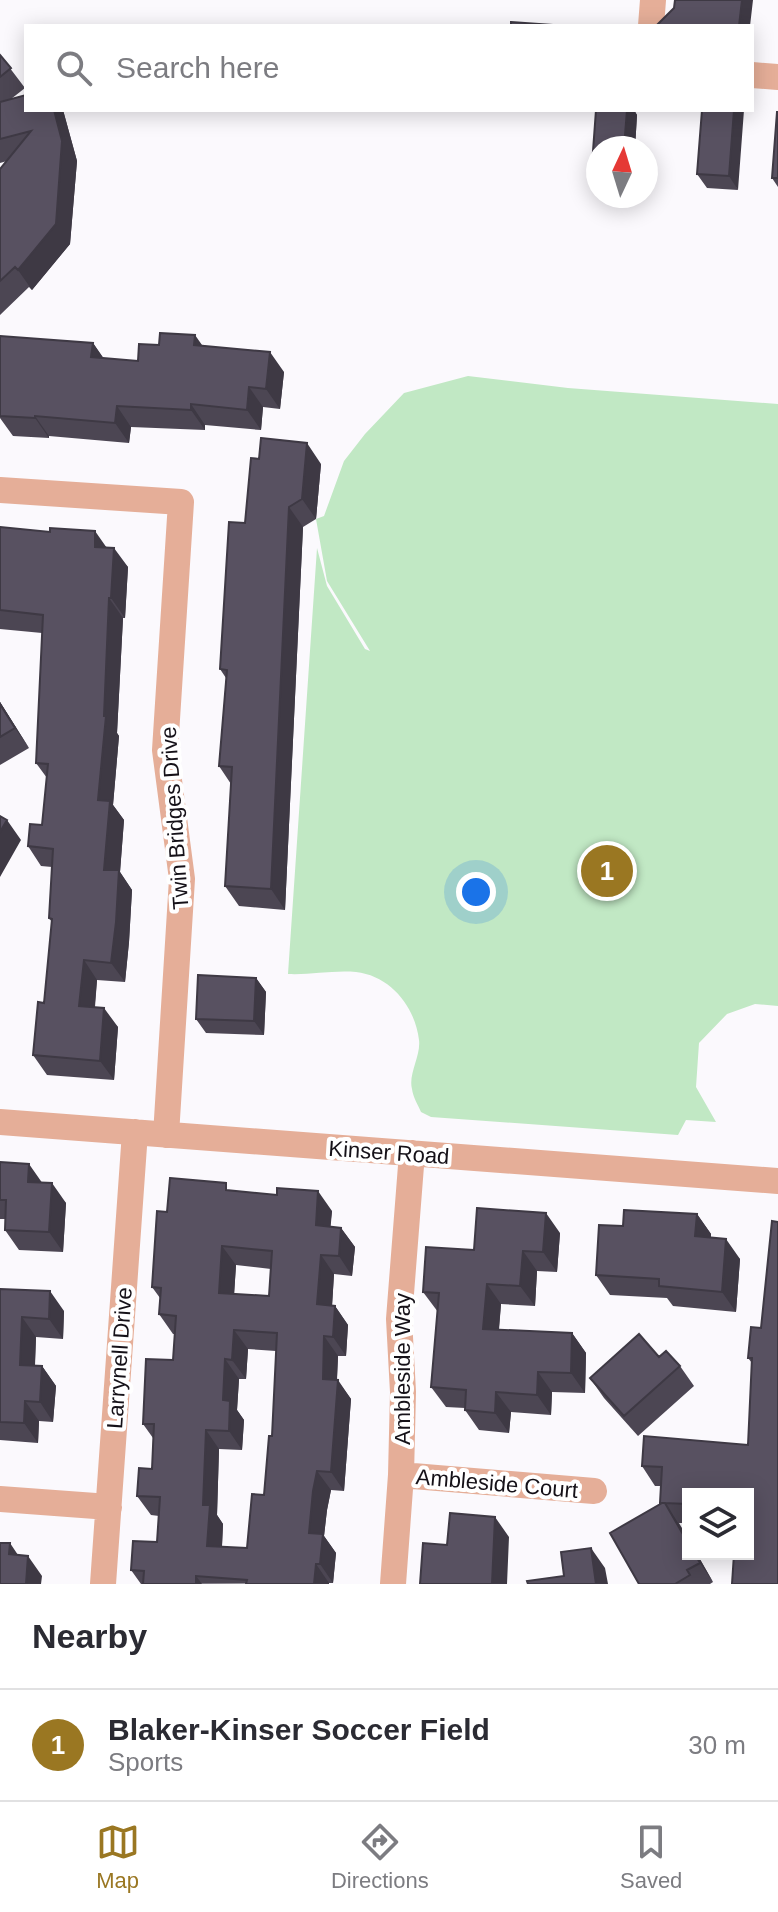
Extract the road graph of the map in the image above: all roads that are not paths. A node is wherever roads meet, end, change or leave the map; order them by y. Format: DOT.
graph roads {
  1 [pos="653,0"];
  2 [pos="651,24"];
  3 [pos="754,75"];
  4 [pos="778,77"];
  5 [pos="0,490"];
  6 [pos="0,1122"];
  7 [pos="135,1132"];
  8 [pos="166,1135"];
  9 [pos="412,1153"];
  10 [pos="778,1181"];
  11 [pos="401,1475"];
  12 [pos="594,1491"];
  13 [pos="0,1499"];
  14 [pos="109,1507"];
  15 [pos="103,1584"];
  16 [pos="393,1584"];
  1 -- 2 [label="street"];
  3 -- 4 [label="street"];
  5 -- 8 [label="street, Twin Bridges Drive"];
  6 -- 7 [label="street, Kinser Road"];
  7 -- 8 [label="street, Kinser Road"];
  7 -- 14 [label="street, Larrynell Drive"];
  8 -- 9 [label="street, Kinser Road"];
  9 -- 10 [label="street, Kinser Road"];
  9 -- 11 [label="street, Ambleside Way"];
  11 -- 12 [label="street, Ambleside Court"];
  11 -- 16 [label="street, Ambleside Way"];
  13 -- 14 [label="street"];
  14 -- 15 [label="street, Larrynell Drive"];
}
